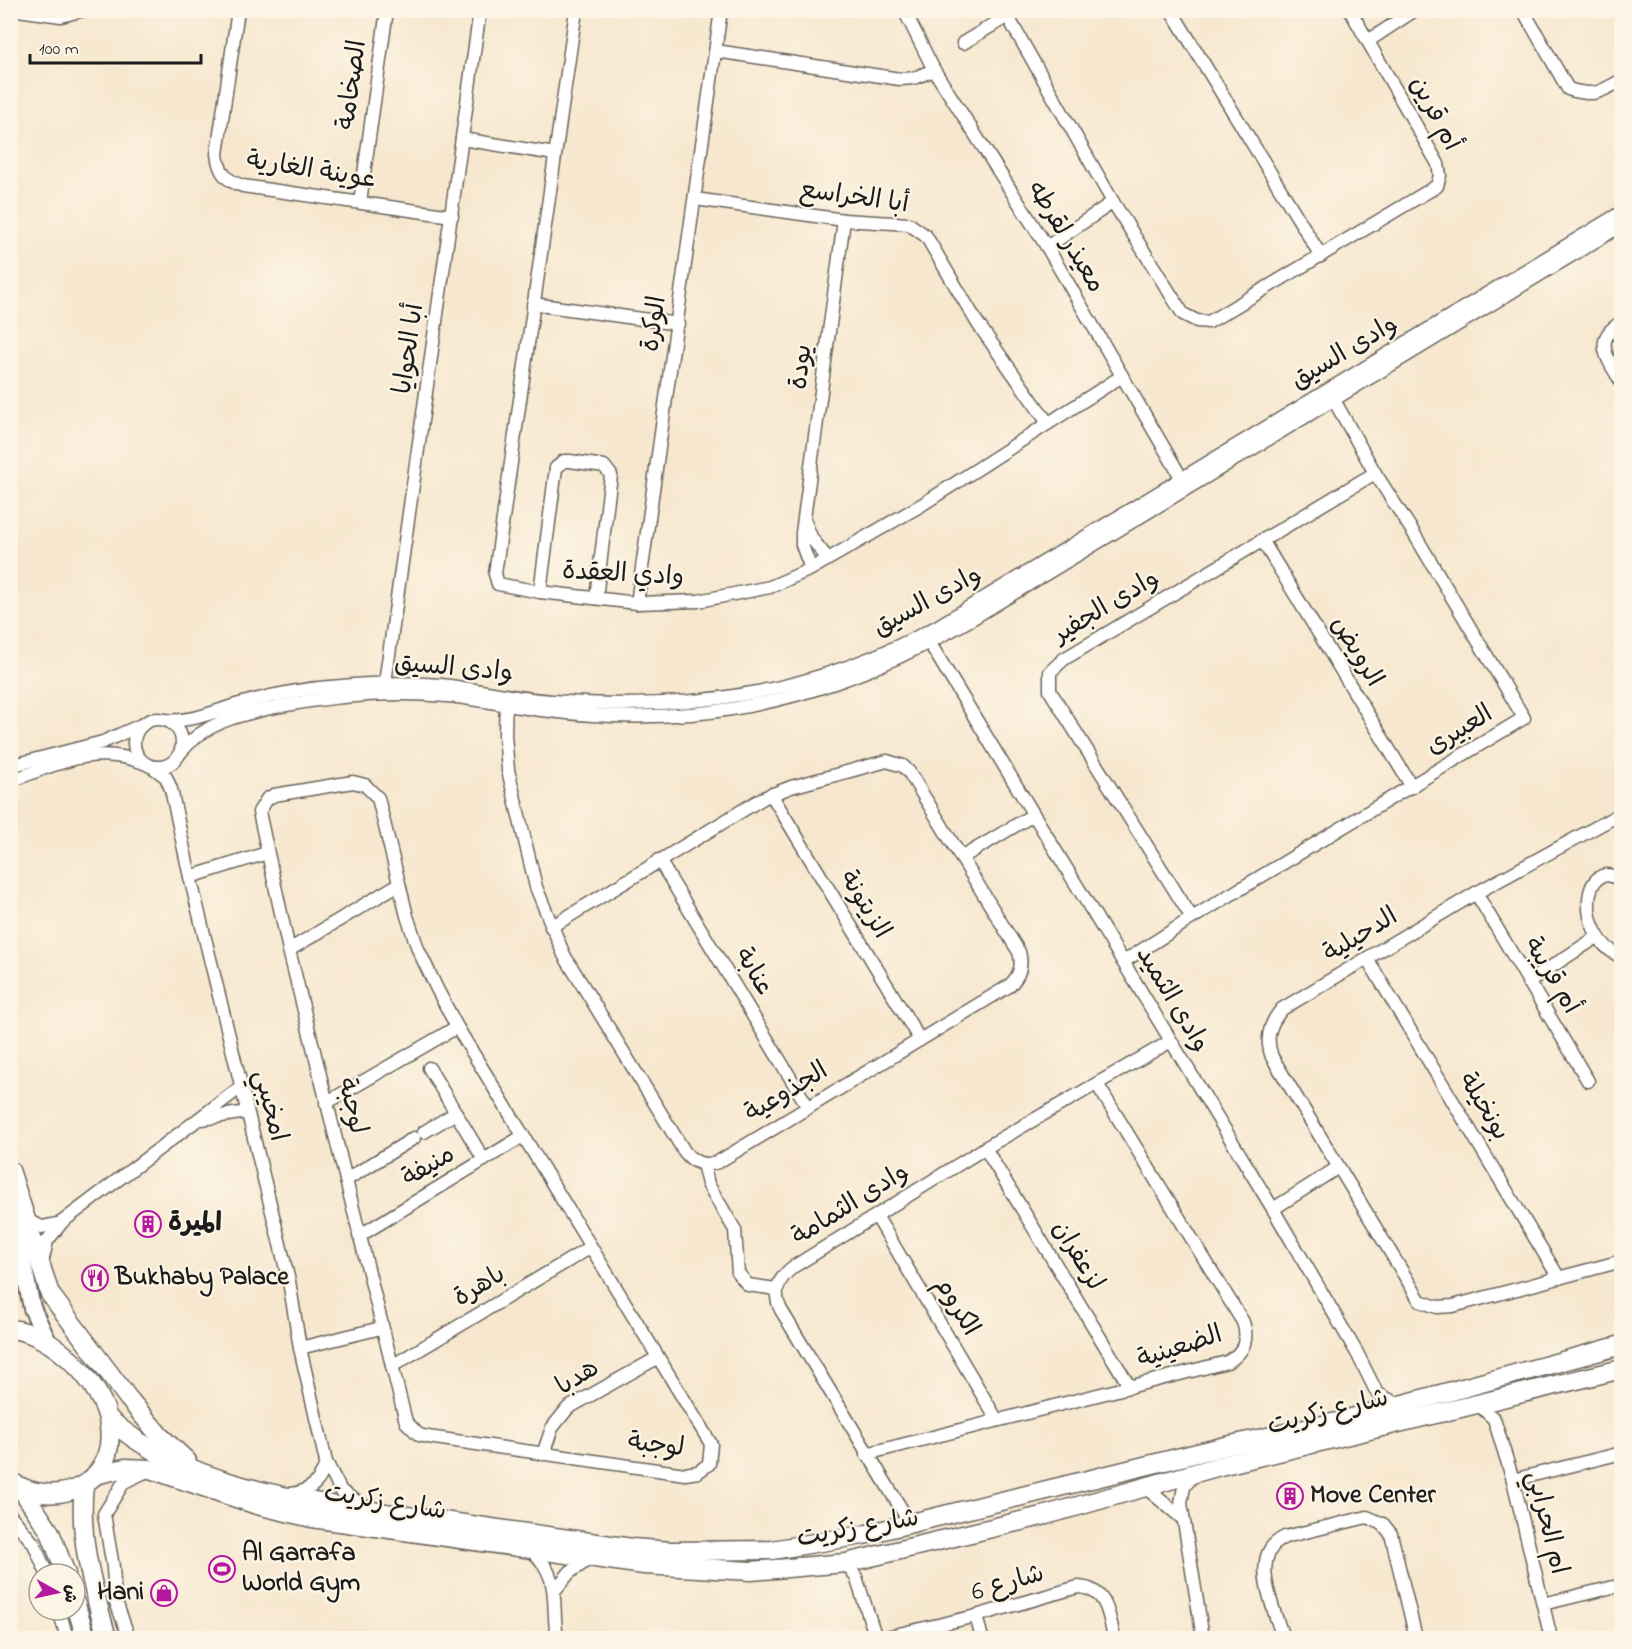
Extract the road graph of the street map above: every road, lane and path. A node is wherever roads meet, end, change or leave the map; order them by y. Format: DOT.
graph roads {
  1 [pos="18,10"];
  2 [pos="84,10"];
  3 [pos="238,10"];
  4 [pos="387,10"];
  5 [pos="480,10"];
  6 [pos="576,10"];
  7 [pos="721,10"];
  8 [pos="904,10"];
  9 [pos="1171,10"];
  10 [pos="1350,10"];
  11 [pos="1415,10"];
  12 [pos="1523,10"];
  13 [pos="1005,14"];
  14 [pos="1368,41"];
  15 [pos="963,43"];
  16 [pos="716,51"];
  17 [pos="934,70"];
  18 [pos="1622,80"];
  19 [pos="462,139"];
  20 [pos="555,153"];
  21 [pos="695,199"];
  22 [pos="360,202"];
  23 [pos="1113,202"];
  24 [pos="452,216"];
  25 [pos="844,220"];
  26 [pos="1620,220"];
  27 [pos="1047,248"];
  28 [pos="1321,256"];
  29 [pos="533,304"];
  30 [pos="1622,322"];
  31 [pos="678,324"];
  32 [pos="1122,376"];
  33 [pos="1622,383"];
  34 [pos="1331,394"];
  35 [pos="1048,423"];
  36 [pos="1374,474"];
  37 [pos="1185,483"];
  38 [pos="805,521"];
  39 [pos="1262,540"];
  40 [pos="828,559"];
  41 [pos="811,569"];
  42 [pos="540,592"];
  43 [pos="596,598"];
  44 [pos="637,603"];
  45 [pos="926,638"];
  46 [pos="384,689"];
  47 [pos="505,699"];
  48 [pos="164,720"];
  49 [pos="142,725"];
  50 [pos="178,756"];
  51 [pos="148,764"];
  52 [pos="10,766"];
  53 [pos="10,782"];
  54 [pos="1412,787"];
  55 [pos="171,789"];
  56 [pos="771,794"];
  57 [pos="1622,813"];
  58 [pos="1034,815"];
  59 [pos="267,853"];
  60 [pos="961,858"];
  61 [pos="659,860"];
  62 [pos="190,876"];
  63 [pos="1622,882"];
  64 [pos="399,884"];
  65 [pos="1476,893"];
  66 [pos="1192,918"];
  67 [pos="551,927"];
  68 [pos="1597,938"];
  69 [pos="289,950"];
  70 [pos="1622,957"];
  71 [pos="1368,960"];
  72 [pos="1123,962"];
  73 [pos="1528,982"];
  74 [pos="457,1027"];
  75 [pos="920,1040"];
  76 [pos="1171,1041"];
  77 [pos="429,1068"];
  78 [pos="1588,1081"];
  79 [pos="1097,1084"];
  80 [pos="241,1087"];
  81 [pos="326,1103"];
  82 [pos="808,1107"];
  83 [pos="247,1112"];
  84 [pos="456,1113"];
  85 [pos="202,1119"];
  86 [pos="522,1136"];
  87 [pos="985,1148"];
  88 [pos="484,1160"];
  89 [pos="703,1164"];
  90 [pos="1337,1168"];
  91 [pos="10,1170"];
  92 [pos="346,1180"];
  93 [pos="10,1202"];
  94 [pos="1273,1209"];
  95 [pos="877,1217"];
  96 [pos="26,1220"];
  97 [pos="62,1222"];
  98 [pos="359,1236"];
  99 [pos="591,1247"];
  100 [pos="1622,1261"];
  101 [pos="43,1278"];
  102 [pos="1559,1278"];
  103 [pos="776,1289"];
  104 [pos="381,1328"];
  105 [pos="10,1329"];
  106 [pos="47,1340"];
  107 [pos="1622,1345"];
  108 [pos="300,1348"];
  109 [pos="657,1358"];
  110 [pos="392,1366"];
  111 [pos="1622,1369"];
  112 [pos="1130,1387"];
  113 [pos="1377,1393"];
  114 [pos="1502,1397"];
  115 [pos="1477,1403"];
  116 [pos="1397,1404"];
  117 [pos="1373,1413"];
  118 [pos="108,1418"];
  119 [pos="1494,1419"];
  120 [pos="997,1420"];
  121 [pos="1622,1453"];
  122 [pos="543,1454"];
  123 [pos="866,1454"];
  124 [pos="326,1462"];
  125 [pos="150,1469"];
  126 [pos="196,1470"];
  127 [pos="1194,1474"];
  128 [pos="89,1480"];
  129 [pos="1513,1480"];
  130 [pos="15,1484"];
  131 [pos="1145,1487"];
  132 [pos="283,1495"];
  133 [pos="371,1510"];
  134 [pos="10,1515"];
  135 [pos="1183,1518"];
  136 [pos="902,1527"];
  137 [pos="532,1551"];
  138 [pos="591,1558"];
  139 [pos="42,1562"];
  140 [pos="61,1562"];
  141 [pos="854,1567"];
  142 [pos="1622,1585"];
  143 [pos="555,1590"];
  144 [pos="1543,1604"];
  145 [pos="976,1616"];
  146 [pos="62,1622"];
  147 [pos="81,1622"];
  148 [pos="67,1638"];
  149 [pos="86,1638"];
  150 [pos="107,1638"];
  151 [pos="129,1638"];
  152 [pos="557,1638"];
  153 [pos="876,1638"];
  154 [pos="882,1638"];
  155 [pos="982,1638"];
  156 [pos="1114,1638"];
  157 [pos="1203,1638"];
  158 [pos="1282,1638"];
  159 [pos="1416,1638"];
  160 [pos="1551,1638"];
  1 -- 2 [label="street"];
  3 -- 22 [label="street, عوينة الغارية"];
  4 -- 22 [label="street, الصخامة"];
  5 -- 19 [label="street, أبا الحوايا"];
  6 -- 20 [label="street, وادي العقدة"];
  7 -- 16 [label="street, الوكرة"];
  8 -- 17 [label="street, معيذر لقرطه"];
  9 -- 28 [label="street"];
  10 -- 14 [label="street, أم قرين"];
  11 -- 14 [label="street"];
  12 -- 18 [label="street"];
  13 -- 15 [label="street"];
  13 -- 23 [label="street, أم قرين"];
  14 -- 28 [label="street, أم قرين"];
  16 -- 17 [label="street"];
  16 -- 21 [label="street, الوكرة"];
  17 -- 27 [label="street, معيذر لقرطه"];
  19 -- 20 [label="street"];
  19 -- 24 [label="street, أبا الحوايا"];
  20 -- 29 [label="street, وادي العقدة"];
  21 -- 25 [label="street, أبا الخراسع"];
  21 -- 31 [label="street, الوكرة"];
  22 -- 24 [label="street, عوينة الغارية"];
  23 -- 27 [label="street"];
  23 -- 28 [label="street, أم قرين"];
  24 -- 46 [label="street, أبا الحوايا"];
  25 -- 35 [label="street, أبا الخراسع"];
  25 -- 38 [label="street, يودة"];
  26 -- 34 [label="street, وادى السيق"];
  27 -- 32 [label="street, معيذر لقرطه"];
  29 -- 31 [label="street"];
  29 -- 42 [label="street, وادي العقدة"];
  30 -- 33 [label="street"];
  31 -- 44 [label="street, الوكرة"];
  32 -- 35 [label="street, وادي العقدة"];
  32 -- 37 [label="street, معيذر لقرطه"];
  34 -- 36 [label="street, العبيرى"];
  34 -- 37 [label="street, وادى السيق"];
  35 -- 40 [label="street, وادي العقدة"];
  36 -- 39 [label="street, وادى الجفير"];
  36 -- 54 [label="street, العبيرى"];
  37 -- 45 [label="street, وادى السيق"];
  38 -- 40 [label="street"];
  38 -- 41 [label="street, يودة"];
  39 -- 54 [label="street, الرويض"];
  39 -- 66 [label="street, وادى الجفير"];
  40 -- 41 [label="street, وادي العقدة"];
  41 -- 44 [label="street, وادي العقدة"];
  42 -- 43 [label="street, وادي العقدة"];
  42 -- 43 [label="street"];
  43 -- 44 [label="street, وادي العقدة"];
  45 -- 47 [label="street, وادى السيق"];
  45 -- 58 [label="street, وادى الثميد"];
  46 -- 47 [label="street, وادى السيق"];
  46 -- 48 [label="street, وادى السيق"];
  46 -- 50 [label="street, وادى السيق"];
  47 -- 67 [label="street"];
  48 -- 49 [label="street"];
  48 -- 50 [label="street"];
  49 -- 51 [label="street"];
  49 -- 52 [label="street"];
  50 -- 51 [label="street"];
  50 -- 55 [label="street, امخيبي"];
  51 -- 53 [label="street"];
  51 -- 55 [label="street, امخيبي"];
  54 -- 66 [label="street, العبيرى"];
  55 -- 62 [label="street, امخيبي"];
  56 -- 60 [label="street, الجذوعية"];
  56 -- 61 [label="street, الجذوعية"];
  56 -- 75 [label="street, الزيتونة"];
  57 -- 65 [label="street, الدحيلية"];
  58 -- 60 [label="street"];
  58 -- 72 [label="street, وادى الثميد"];
  59 -- 62 [label="street"];
  59 -- 64 [label="street, لوجبة"];
  59 -- 69 [label="street, لوجبة"];
  60 -- 75 [label="street, الجذوعية"];
  61 -- 67 [label="street, الجذوعية"];
  61 -- 82 [label="street, عنابة"];
  62 -- 80 [label="street, امخيبي"];
  63 -- 68 [label="street"];
  64 -- 69 [label="street"];
  64 -- 74 [label="street, لوجبة"];
  65 -- 71 [label="street, الدحيلية"];
  65 -- 73 [label="street, أم قريبة"];
  66 -- 72 [label="street, العبيرى"];
  67 -- 89 [label="street"];
  68 -- 70 [label="street"];
  68 -- 73 [label="street"];
  69 -- 81 [label="street, لوجبة"];
  71 -- 90 [label="street, الدحيلية"];
  71 -- 102 [label="street, بونخيلة"];
  72 -- 76 [label="street, وادى الثميد"];
  73 -- 78 [label="street, أم قريبة"];
  74 -- 81 [label="street"];
  74 -- 86 [label="street, لوجبة"];
  75 -- 82 [label="street, الجذوعية"];
  76 -- 79 [label="street, وادى الثمامة"];
  76 -- 94 [label="street, وادى الثميد"];
  77 -- 84 [label="street"];
  79 -- 87 [label="street, وادى الثمامة"];
  79 -- 112 [label="street, الضعينية"];
  80 -- 83 [label="street, امخيبي"];
  80 -- 85 [label="street"];
  81 -- 92 [label="street, لوجبة"];
  82 -- 89 [label="street, الجذوعية"];
  83 -- 85 [label="street"];
  83 -- 108 [label="street, امخيبي"];
  84 -- 88 [label="street"];
  84 -- 92 [label="street"];
  85 -- 97 [label="street"];
  86 -- 88 [label="street, منيفة"];
  86 -- 99 [label="street, لوجبة"];
  87 -- 95 [label="street, وادى الثمامة"];
  87 -- 112 [label="street, لزعفران"];
  88 -- 98 [label="street, منيفة"];
  89 -- 103 [label="street"];
  90 -- 94 [label="street"];
  90 -- 102 [label="street, الدحيلية"];
  91 -- 96 [label="main road"];
  92 -- 98 [label="street, لوجبة"];
  93 -- 106 [label="street"];
  94 -- 113 [label="street, وادى الثميد"];
  95 -- 103 [label="street, وادى الثمامة"];
  95 -- 120 [label="street, الكروم"];
  96 -- 97 [label="street"];
  96 -- 101 [label="main road"];
  97 -- 101 [label="street"];
  98 -- 104 [label="street, لوجبة"];
  99 -- 109 [label="street, لوجبة"];
  99 -- 110 [label="street, باهرة"];
  100 -- 102 [label="street, الدحيلية"];
  101 -- 126 [label="main road"];
  103 -- 123 [label="street"];
  104 -- 108 [label="street"];
  104 -- 110 [label="street, لوجبة"];
  105 -- 106 [label="main road"];
  106 -- 118 [label="main road"];
  107 -- 116 [label="main road, شارع زكريت"];
  108 -- 124 [label="street, امخيبي"];
  109 -- 122 [label="street, هدبا"];
  109 -- 122 [label="street, لوجبة"];
  110 -- 122 [label="street, لوجبة"];
  111 -- 114 [label="main road, شارع زكريت"];
  112 -- 120 [label="street, الضعينية"];
  113 -- 116 [label="street"];
  113 -- 117 [label="street"];
  114 -- 115 [label="main road, شارع زكريت"];
  114 -- 119 [label="street"];
  115 -- 119 [label="street, ام الحرابي"];
  115 -- 127 [label="main road, شارع زكريت"];
  116 -- 117 [label="main road, شارع زكريت"];
  117 -- 136 [label="main road, شارع زكريت"];
  118 -- 126 [label="main road, شارع زكريت"];
  118 -- 128 [label="main road"];
  119 -- 129 [label="street, ام الحرابي"];
  120 -- 123 [label="street, الضعينية"];
  121 -- 129 [label="street"];
  123 -- 136 [label="street"];
  124 -- 132 [label="street"];
  124 -- 133 [label="street, امخيبي"];
  125 -- 128 [label="main road, شارع زكريت"];
  125 -- 137 [label="main road, شارع زكريت"];
  125 -- 151 [label="street"];
  126 -- 132 [label="main road, شارع زكريت"];
  127 -- 131 [label="main road, شارع زكريت"];
  127 -- 135 [label="street"];
  128 -- 130 [label="main road, شارع زكريت"];
  128 -- 150 [label="main road"];
  129 -- 144 [label="street, ام الحرابي"];
  130 -- 140 [label="main road"];
  131 -- 135 [label="street"];
  131 -- 141 [label="main road, شارع زكريت"];
  132 -- 133 [label="main road, شارع زكريت"];
  133 -- 136 [label="main road, شارع زكريت"];
  134 -- 139 [label="street"];
  135 -- 157 [label="street"];
  137 -- 138 [label="main road, شارع زكريت"];
  137 -- 143 [label="street"];
  138 -- 141 [label="main road, شارع زكريت"];
  138 -- 143 [label="street"];
  141 -- 153 [label="street"];
  142 -- 144 [label="street"];
  143 -- 152 [label="street"];
  144 -- 160 [label="street, ام الحرابي"];
  145 -- 154 [label="street, شارع 6"];
  145 -- 155 [label="street"];
  145 -- 156 [label="street, شارع 6"];
  146 -- 148 [label="street"];
  147 -- 149 [label="main road"];
  158 -- 159 [label="street"];
}
